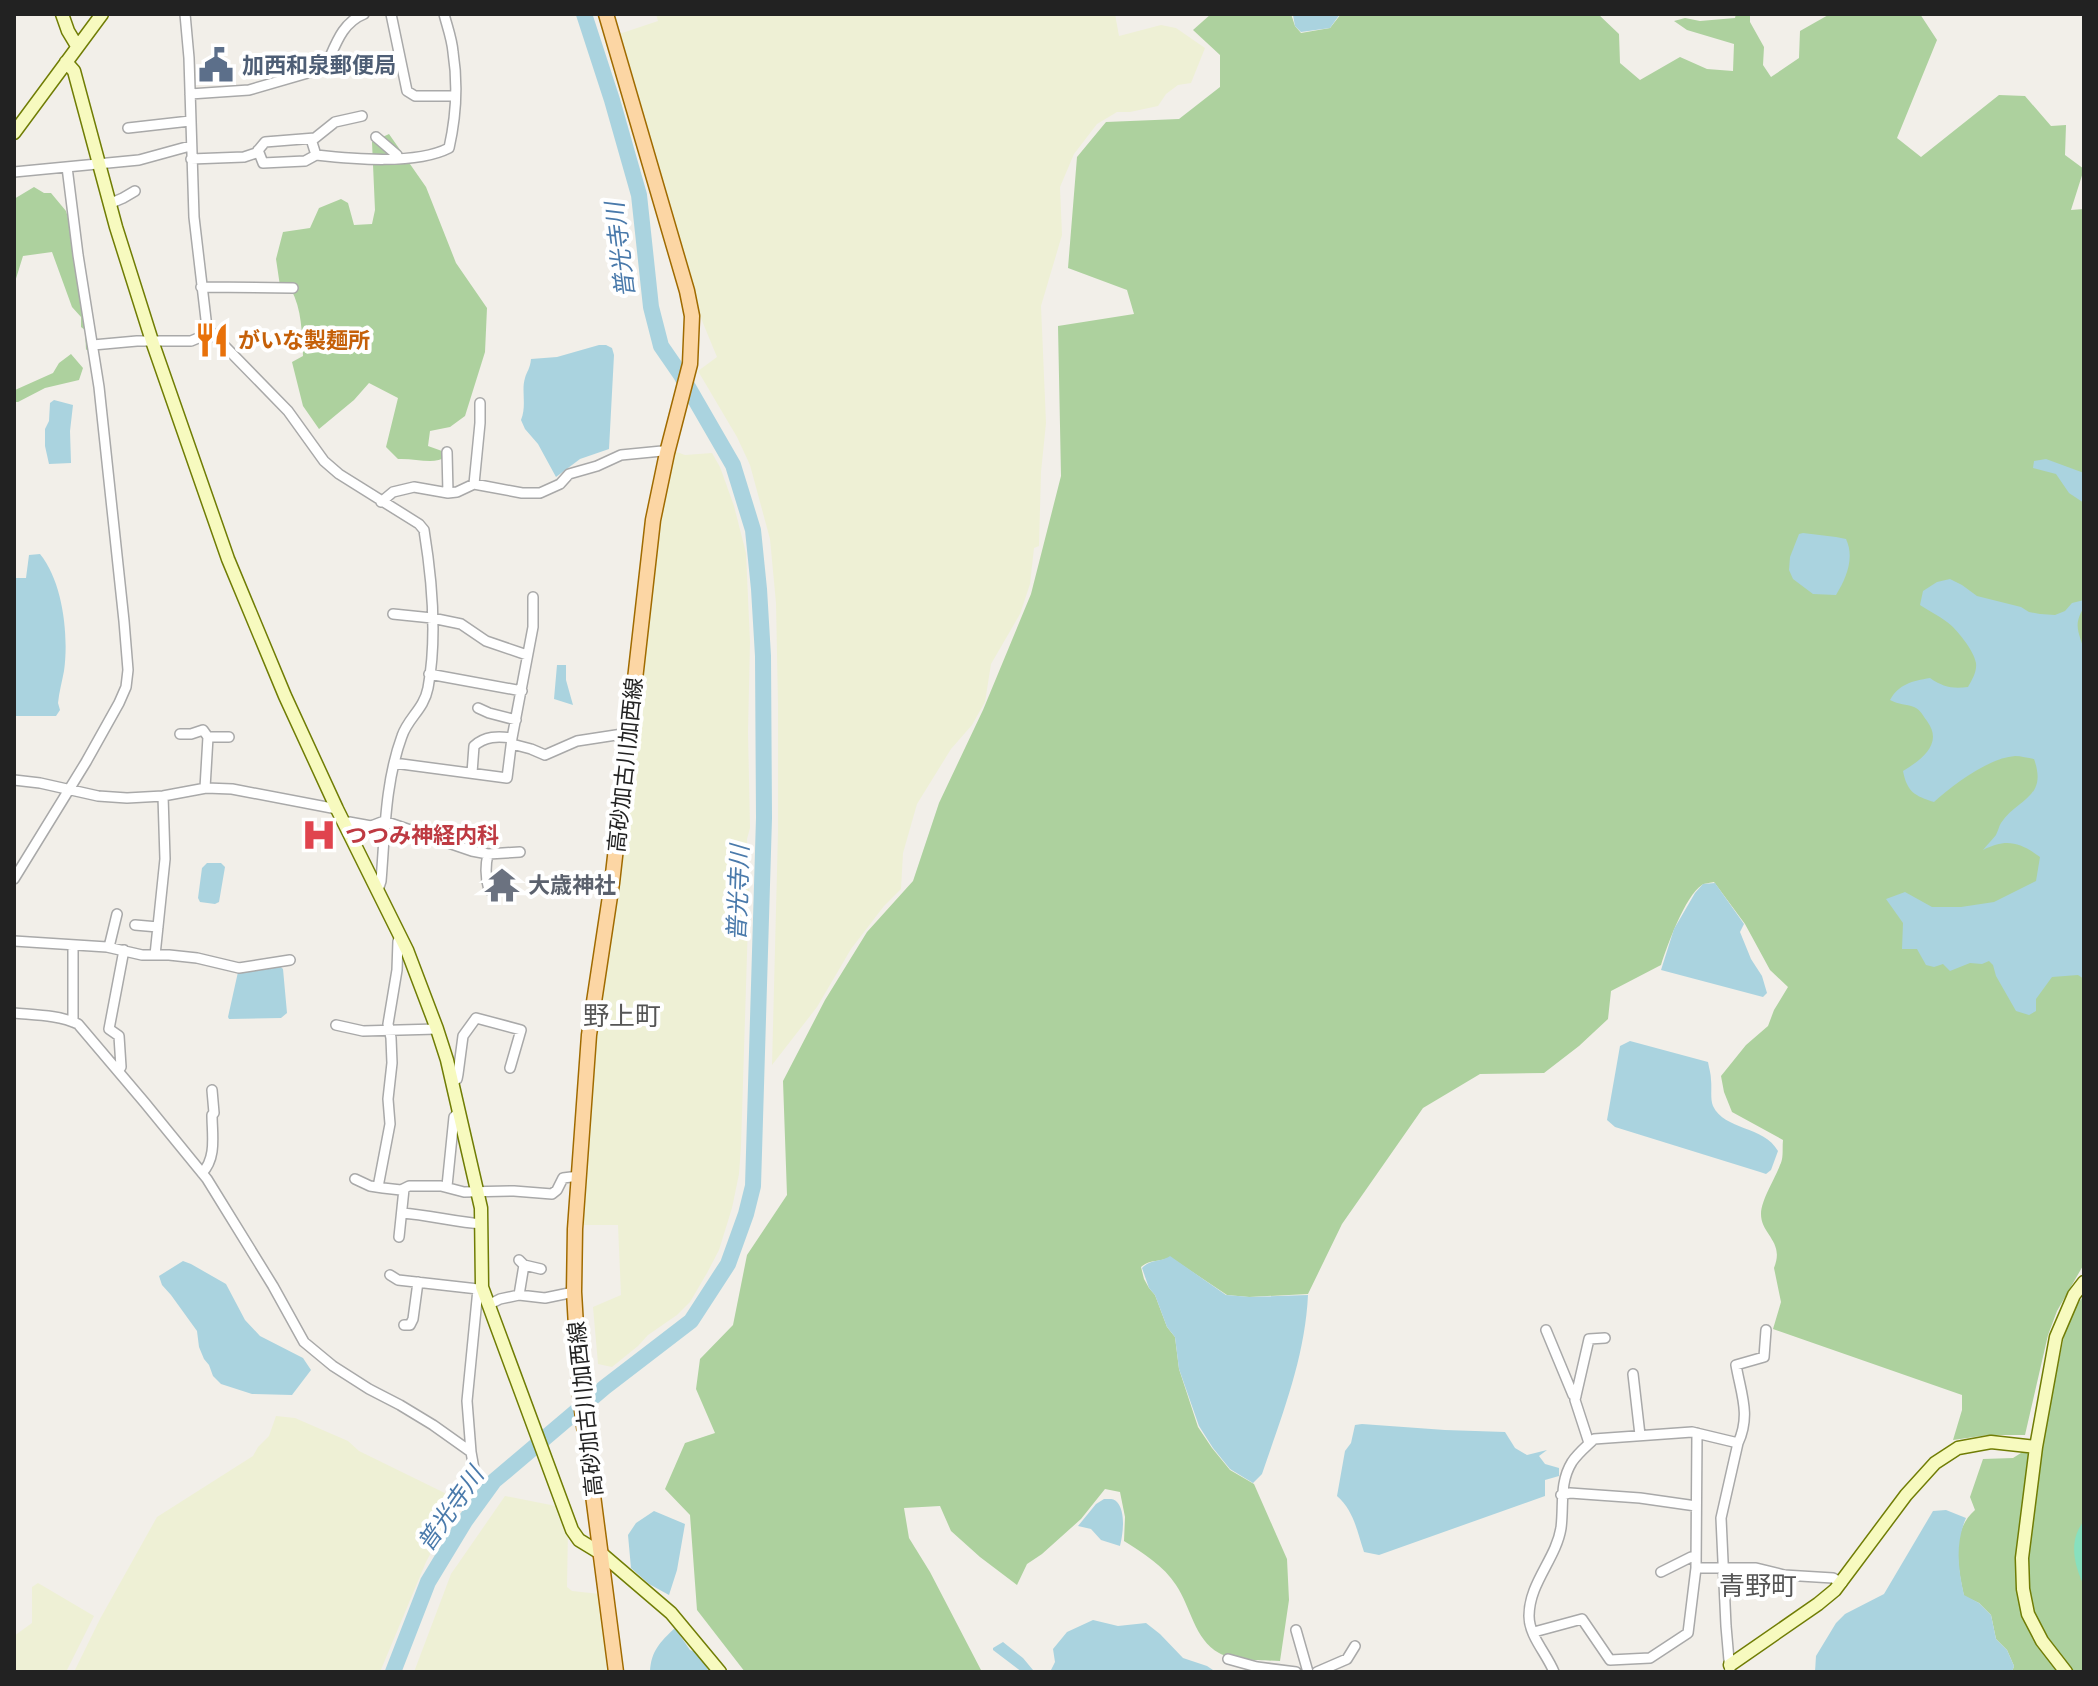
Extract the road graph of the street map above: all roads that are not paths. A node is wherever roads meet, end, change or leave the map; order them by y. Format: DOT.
graph roads {
  1 [pos="62,14"];
  2 [pos="102,14"];
  3 [pos="185,14"];
  4 [pos="364,14"];
  5 [pos="391,14"];
  6 [pos="444,14"];
  7 [pos="606,14"];
  8 [pos="77,46"];
  9 [pos="66,62"];
  10 [pos="190,94"];
  11 [pos="455,96"];
  12 [pos="362,116"];
  13 [pos="190,121"];
  14 [pos="128,128"];
  15 [pos="14,133"];
  16 [pos="376,137"];
  17 [pos="311,139"];
  18 [pos="190,146"];
  19 [pos="258,150"];
  20 [pos="316,155"];
  21 [pos="191,159"];
  22 [pos="398,159"];
  23 [pos="98,164"];
  24 [pos="67,167"];
  25 [pos="14,172"];
  26 [pos="135,191"];
  27 [pos="109,204"];
  28 [pos="201,287"];
  29 [pos="293,288"];
  30 [pos="207,328"];
  31 [pos="152,341"];
  32 [pos="93,345"];
  33 [pos="480,403"];
  34 [pos="447,452"];
  35 [pos="667,453"];
  36 [pos="474,484"];
  37 [pos="448,493"];
  38 [pos="381,502"];
  39 [pos="533,597"];
  40 [pos="393,614"];
  41 [pos="432,618"];
  42 [pos="527,655"];
  43 [pos="429,674"];
  44 [pos="522,691"];
  45 [pos="478,708"];
  46 [pos="516,720"];
  47 [pos="629,733"];
  48 [pos="180,734"];
  49 [pos="208,737"];
  50 [pos="229,737"];
  51 [pos="512,741"];
  52 [pos="394,763"];
  53 [pos="472,773"];
  54 [pos="14,780"];
  55 [pos="205,788"];
  56 [pos="69,789"];
  57 [pos="163,796"];
  58 [pos="337,809"];
  59 [pos="386,821"];
  60 [pos="345,824"];
  61 [pos="520,852"];
  62 [pos="488,854"];
  63 [pos="14,879"];
  64 [pos="378,890"];
  65 [pos="489,890"];
  66 [pos="117,914"];
  67 [pos="135,925"];
  68 [pos="158,927"];
  69 [pos="401,939"];
  70 [pos="14,941"];
  71 [pos="73,945"];
  72 [pos="109,947"];
  73 [pos="124,950"];
  74 [pos="155,955"];
  75 [pos="290,960"];
  76 [pos="14,1013"];
  77 [pos="73,1022"];
  78 [pos="336,1025"];
  79 [pos="437,1029"];
  80 [pos="390,1031"];
  81 [pos="510,1068"];
  82 [pos="118,1071"];
  83 [pos="452,1081"];
  84 [pos="212,1090"];
  85 [pos="459,1112"];
  86 [pos="202,1173"];
  87 [pos="579,1176"];
  88 [pos="355,1179"];
  89 [pos="447,1186"];
  90 [pos="378,1187"];
  91 [pos="404,1189"];
  92 [pos="477,1191"];
  93 [pos="402,1213"];
  94 [pos="482,1224"];
  95 [pos="399,1237"];
  96 [pos="541,1269"];
  97 [pos="390,1275"];
  98 [pos="418,1282"];
  99 [pos="2084,1282"];
  100 [pos="480,1288"];
  101 [pos="574,1292"];
  102 [pos="519,1295"];
  103 [pos="488,1305"];
  104 [pos="404,1325"];
  105 [pos="1546,1330"];
  106 [pos="1766,1330"];
  107 [pos="1605,1338"];
  108 [pos="1633,1374"];
  109 [pos="1576,1396"];
  110 [pos="1697,1433"];
  111 [pos="1640,1435"];
  112 [pos="1589,1443"];
  113 [pos="1738,1443"];
  114 [pos="2036,1447"];
  115 [pos="471,1452"];
  116 [pos="476,1480"];
  117 [pos="1561,1495"];
  118 [pos="1696,1506"];
  119 [pos="602,1554"];
  120 [pos="1696,1557"];
  121 [pos="1696,1568"];
  122 [pos="1723,1568"];
  123 [pos="1661,1572"];
  124 [pos="1842,1583"];
  125 [pos="1296,1630"];
  126 [pos="1534,1632"];
  127 [pos="1355,1646"];
  128 [pos="1228,1659"];
  129 [pos="1645,1659"];
  130 [pos="1730,1668"];
  131 [pos="616,1672"];
  132 [pos="720,1672"];
  133 [pos="1296,1672"];
  134 [pos="1308,1672"];
  135 [pos="1317,1672"];
  136 [pos="1554,1672"];
  137 [pos="1643,1672"];
  138 [pos="2066,1672"];
  1 -- 8 [label="street"];
  2 -- 8 [label="street"];
  3 -- 10 [label="street"];
  4 -- 10 [label="street"];
  5 -- 11 [label="street"];
  6 -- 11 [label="street"];
  7 -- 35 [label="main road, 高砂加古川加西線"];
  8 -- 9 [label="street"];
  9 -- 15 [label="street"];
  9 -- 23 [label="street"];
  10 -- 13 [label="street"];
  11 -- 22 [label="street"];
  12 -- 17 [label="street"];
  13 -- 14 [label="street"];
  13 -- 18 [label="street"];
  16 -- 22 [label="street"];
  17 -- 19 [label="street"];
  17 -- 20 [label="street"];
  18 -- 21 [label="street"];
  18 -- 23 [label="street"];
  19 -- 20 [label="street"];
  19 -- 21 [label="street"];
  20 -- 22 [label="street"];
  21 -- 28 [label="street"];
  23 -- 24 [label="street"];
  23 -- 27 [label="street"];
  24 -- 25 [label="street"];
  24 -- 32 [label="street"];
  26 -- 27 [label="street"];
  27 -- 31 [label="street"];
  28 -- 29 [label="street"];
  28 -- 30 [label="street"];
  30 -- 31 [label="street"];
  30 -- 38 [label="street"];
  31 -- 32 [label="street"];
  31 -- 58 [label="street"];
  32 -- 56 [label="street"];
  33 -- 36 [label="street"];
  34 -- 37 [label="street"];
  35 -- 36 [label="street"];
  35 -- 47 [label="main road, 高砂加古川加西線"];
  36 -- 37 [label="street"];
  37 -- 38 [label="street"];
  38 -- 41 [label="street"];
  39 -- 42 [label="street"];
  40 -- 41 [label="street"];
  41 -- 42 [label="street"];
  41 -- 43 [label="street"];
  42 -- 44 [label="street"];
  43 -- 44 [label="street"];
  43 -- 52 [label="street"];
  44 -- 46 [label="street"];
  45 -- 46 [label="street"];
  46 -- 51 [label="street"];
  47 -- 51 [label="street"];
  47 -- 87 [label="main road, 高砂加古川加西線"];
  48 -- 49 [label="street"];
  49 -- 50 [label="street"];
  49 -- 55 [label="street"];
  51 -- 53 [label="street"];
  51 -- 53 [label="street"];
  52 -- 53 [label="street"];
  52 -- 59 [label="street"];
  54 -- 56 [label="street"];
  55 -- 57 [label="street"];
  55 -- 58 [label="street"];
  56 -- 57 [label="street"];
  56 -- 63 [label="street"];
  57 -- 68 [label="street"];
  58 -- 60 [label="street"];
  59 -- 60 [label="street"];
  59 -- 62 [label="street"];
  59 -- 64 [label="street"];
  60 -- 64 [label="street"];
  61 -- 62 [label="street"];
  62 -- 65 [label="street"];
  64 -- 69 [label="street"];
  66 -- 72 [label="street"];
  67 -- 68 [label="street"];
  68 -- 74 [label="street"];
  69 -- 79 [label="street"];
  69 -- 80 [label="street"];
  70 -- 71 [label="street"];
  71 -- 72 [label="street"];
  71 -- 77 [label="street"];
  72 -- 73 [label="street"];
  73 -- 74 [label="street"];
  73 -- 82 [label="street"];
  74 -- 75 [label="street"];
  76 -- 77 [label="street"];
  77 -- 82 [label="street"];
  78 -- 80 [label="street"];
  79 -- 80 [label="street"];
  79 -- 83 [label="street"];
  80 -- 90 [label="street"];
  81 -- 83 [label="street"];
  82 -- 86 [label="street"];
  83 -- 85 [label="street"];
  84 -- 86 [label="street"];
  85 -- 89 [label="street"];
  85 -- 92 [label="street"];
  86 -- 115 [label="street"];
  87 -- 92 [label="street"];
  87 -- 101 [label="main road, 高砂加古川加西線"];
  88 -- 90 [label="street"];
  89 -- 91 [label="street"];
  89 -- 92 [label="street"];
  90 -- 91 [label="street"];
  91 -- 93 [label="street"];
  92 -- 94 [label="street"];
  93 -- 94 [label="street"];
  93 -- 95 [label="street"];
  94 -- 100 [label="street"];
  96 -- 102 [label="street"];
  97 -- 98 [label="street"];
  98 -- 100 [label="street"];
  98 -- 104 [label="street"];
  99 -- 114 [label="street"];
  100 -- 103 [label="street"];
  100 -- 115 [label="street"];
  101 -- 102 [label="street"];
  101 -- 119 [label="main road, 高砂加古川加西線"];
  102 -- 103 [label="street"];
  103 -- 119 [label="street"];
  105 -- 109 [label="street"];
  106 -- 113 [label="street"];
  107 -- 109 [label="street"];
  108 -- 111 [label="street"];
  109 -- 112 [label="street"];
  110 -- 111 [label="street"];
  110 -- 113 [label="street"];
  110 -- 118 [label="street"];
  111 -- 112 [label="street"];
  112 -- 117 [label="street"];
  113 -- 122 [label="street"];
  114 -- 124 [label="street"];
  114 -- 138 [label="street"];
  115 -- 116 [label="street"];
  117 -- 118 [label="street"];
  117 -- 126 [label="street"];
  118 -- 120 [label="street"];
  119 -- 131 [label="main road, 高砂加古川加西線"];
  119 -- 132 [label="street"];
  120 -- 121 [label="street"];
  120 -- 123 [label="street"];
  121 -- 122 [label="street"];
  121 -- 129 [label="street"];
  122 -- 124 [label="street"];
  122 -- 130 [label="street"];
  124 -- 130 [label="street"];
  125 -- 134 [label="street"];
  126 -- 129 [label="street"];
  126 -- 136 [label="street"];
  127 -- 135 [label="street"];
  128 -- 133 [label="street"];
  129 -- 137 [label="street"];
}
